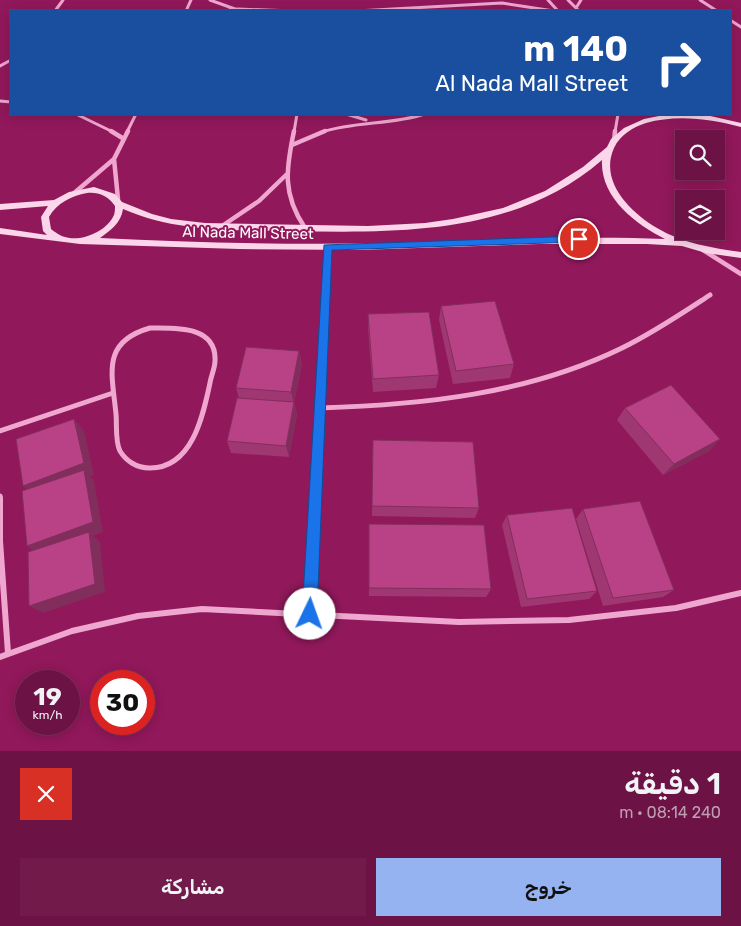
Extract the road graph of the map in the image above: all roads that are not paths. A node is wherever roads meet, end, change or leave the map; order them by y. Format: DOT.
graph roads {
  1 [pos="56,0"];
  2 [pos="63,0"];
  3 [pos="210,0"];
  4 [pos="501,0"];
  5 [pos="568,0"];
  6 [pos="581,0"];
  7 [pos="700,0"];
  8 [pos="60,4"];
  9 [pos="490,4"];
  10 [pos="456,6"];
  11 [pos="576,8"];
  12 [pos="238,9"];
  13 [pos="56,10"];
  14 [pos="231,10"];
  15 [pos="255,10"];
  16 [pos="404,10"];
  17 [pos="453,10"];
  18 [pos="551,10"];
  19 [pos="715,10"];
  20 [pos="78,115"];
  21 [pos="136,115"];
  22 [pos="297,115"];
  23 [pos="349,115"];
  24 [pos="422,115"];
  25 [pos="618,115"];
  26 [pos="698,115"];
  27 [pos="705,118"];
  28 [pos="369,121"];
  29 [pos="739,124"];
  30 [pos="124,140"];
  31 [pos="292,144"];
  32 [pos="612,145"];
  33 [pos="114,159"];
  34 [pos="287,174"];
  35 [pos="73,194"];
  36 [pos="119,202"];
  37 [pos="55,203"];
  38 [pos="0,207"];
  39 [pos="222,226"];
  40 [pos="305,228"];
  41 [pos="0,230"];
  42 [pos="61,240"];
  43 [pos="82,240"];
  44 [pos="683,243"];
  45 [pos="327,247"];
  46 [pos="700,248"];
  47 [pos="741,255"];
  48 [pos="741,274"];
  49 [pos="710,295"];
  50 [pos="112,393"];
  51 [pos="319,408"];
  52 [pos="0,431"];
  53 [pos="0,496"];
  54 [pos="0,541"];
  55 [pos="741,593"];
  56 [pos="310,614"];
  57 [pos="8,653"];
  58 [pos="0,657"];
  1 -- 8 [label="street"];
  2 -- 8 [label="street"];
  3 -- 12 [label="street"];
  4 -- 9 [label="street"];
  5 -- 11 [label="street"];
  6 -- 11 [label="street"];
  7 -- 19 [label="street"];
  8 -- 13 [label="street"];
  9 -- 10 [label="street"];
  9 -- 18 [label="street"];
  10 -- 16 [label="street"];
  10 -- 17 [label="street"];
  12 -- 14 [label="street"];
  12 -- 15 [label="street"];
  20 -- 30 [label="street"];
  21 -- 30 [label="street"];
  22 -- 31 [label="street"];
  23 -- 28 [label="street"];
  24 -- 28 [label="street"];
  25 -- 32 [label="street"];
  26 -- 27 [label="street"];
  27 -- 29 [label="street, Al Nada Mall Street"];
  27 -- 32 [label="street, Al Nada Mall Street"];
  28 -- 31 [label="street"];
  30 -- 33 [label="street"];
  31 -- 34 [label="street"];
  32 -- 40 [label="street, Al Nada Mall Street"];
  32 -- 44 [label="street"];
  33 -- 35 [label="street"];
  33 -- 36 [label="street"];
  34 -- 39 [label="street"];
  34 -- 40 [label="street"];
  35 -- 36 [label="street"];
  35 -- 37 [label="street"];
  36 -- 39 [label="street, Al Nada Mall Street"];
  36 -- 43 [label="street"];
  37 -- 38 [label="street"];
  37 -- 42 [label="street"];
  39 -- 40 [label="street, Al Nada Mall Street"];
  41 -- 42 [label="street"];
  42 -- 43 [label="street"];
  43 -- 45 [label="street, Al Nada Mall Street"];
  44 -- 45 [label="street, Al Nada Mall Street"];
  44 -- 46 [label="street"];
  45 -- 51 [label="street"];
  46 -- 47 [label="street"];
  46 -- 48 [label="street"];
  49 -- 51 [label="street"];
  50 -- 50 [label="street"];
  50 -- 52 [label="street"];
  51 -- 56 [label="street"];
  53 -- 54 [label="street"];
  54 -- 57 [label="street"];
  55 -- 56 [label="street"];
  56 -- 57 [label="street"];
  57 -- 58 [label="street"];
}
